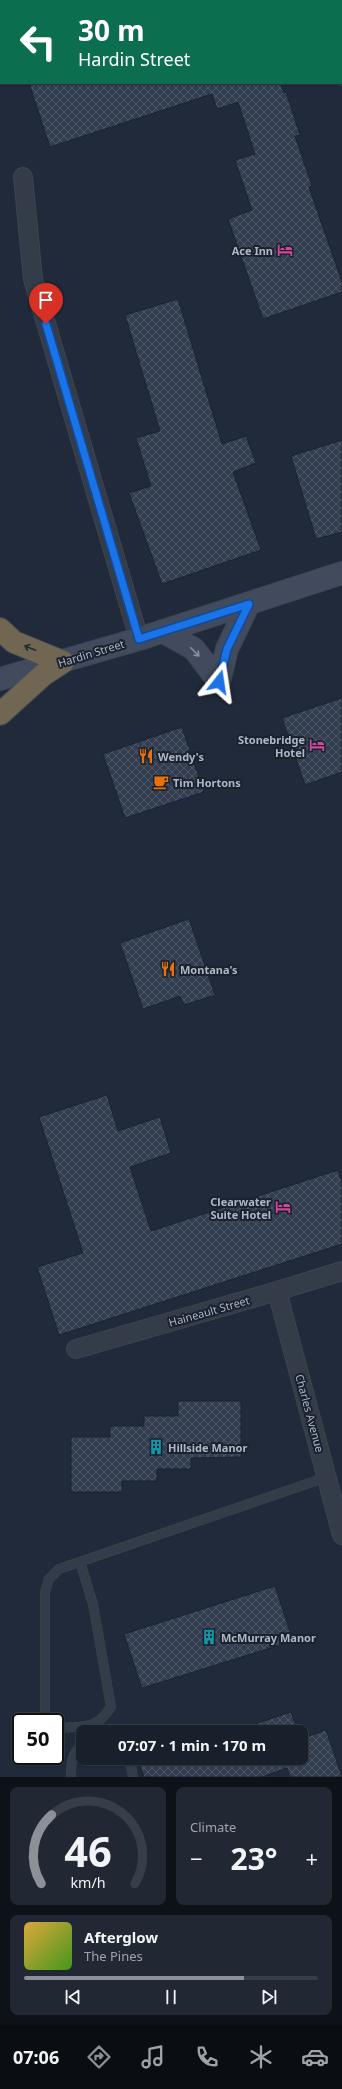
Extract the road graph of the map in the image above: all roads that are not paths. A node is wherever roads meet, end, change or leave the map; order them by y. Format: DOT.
graph roads {
  1 [pos="23,177"];
  2 [pos="342,573"];
  3 [pos="249,604"];
  4 [pos="0,629"];
  5 [pos="162,632"];
  6 [pos="139,639"];
  7 [pos="64,662"];
  8 [pos="0,679"];
  9 [pos="0,714"];
  10 [pos="342,1271"];
  11 [pos="277,1292"];
  12 [pos="76,1349"];
  13 [pos="327,1478"];
  14 [pos="342,1536"];
  15 [pos="80,1562"];
  16 [pos="45,1713"];
  17 [pos="64,1727"];
  18 [pos="76,1751"];
  19 [pos="130,1765"];
  20 [pos="70,1777"];
  21 [pos="133,1777"];
  1 -- 6 [label="street"];
  2 -- 3 [label="main road, Hardin Street"];
  3 -- 5 [label="main road, Hardin Street"];
  5 -- 3 [label="main road, one-way"];
  7 -- 4 [label="highway, one-way"];
  5 -- 6 [label="main road, Hardin Street"];
  6 -- 7 [label="main road, Hardin Street"];
  7 -- 8 [label="main road, Hardin Street"];
  7 -- 9 [label="highway"];
  10 -- 11 [label="street, Haineault Street"];
  11 -- 12 [label="street, Haineault Street"];
  11 -- 13 [label="street, Charles Avenue"];
  13 -- 14 [label="street, Charles Avenue"];
  13 -- 15 [label="lane"];
  15 -- 16 [label="lane"];
  15 -- 17 [label="lane"];
  18 -- 20 [label="lane"];
  19 -- 21 [label="lane"];
}
